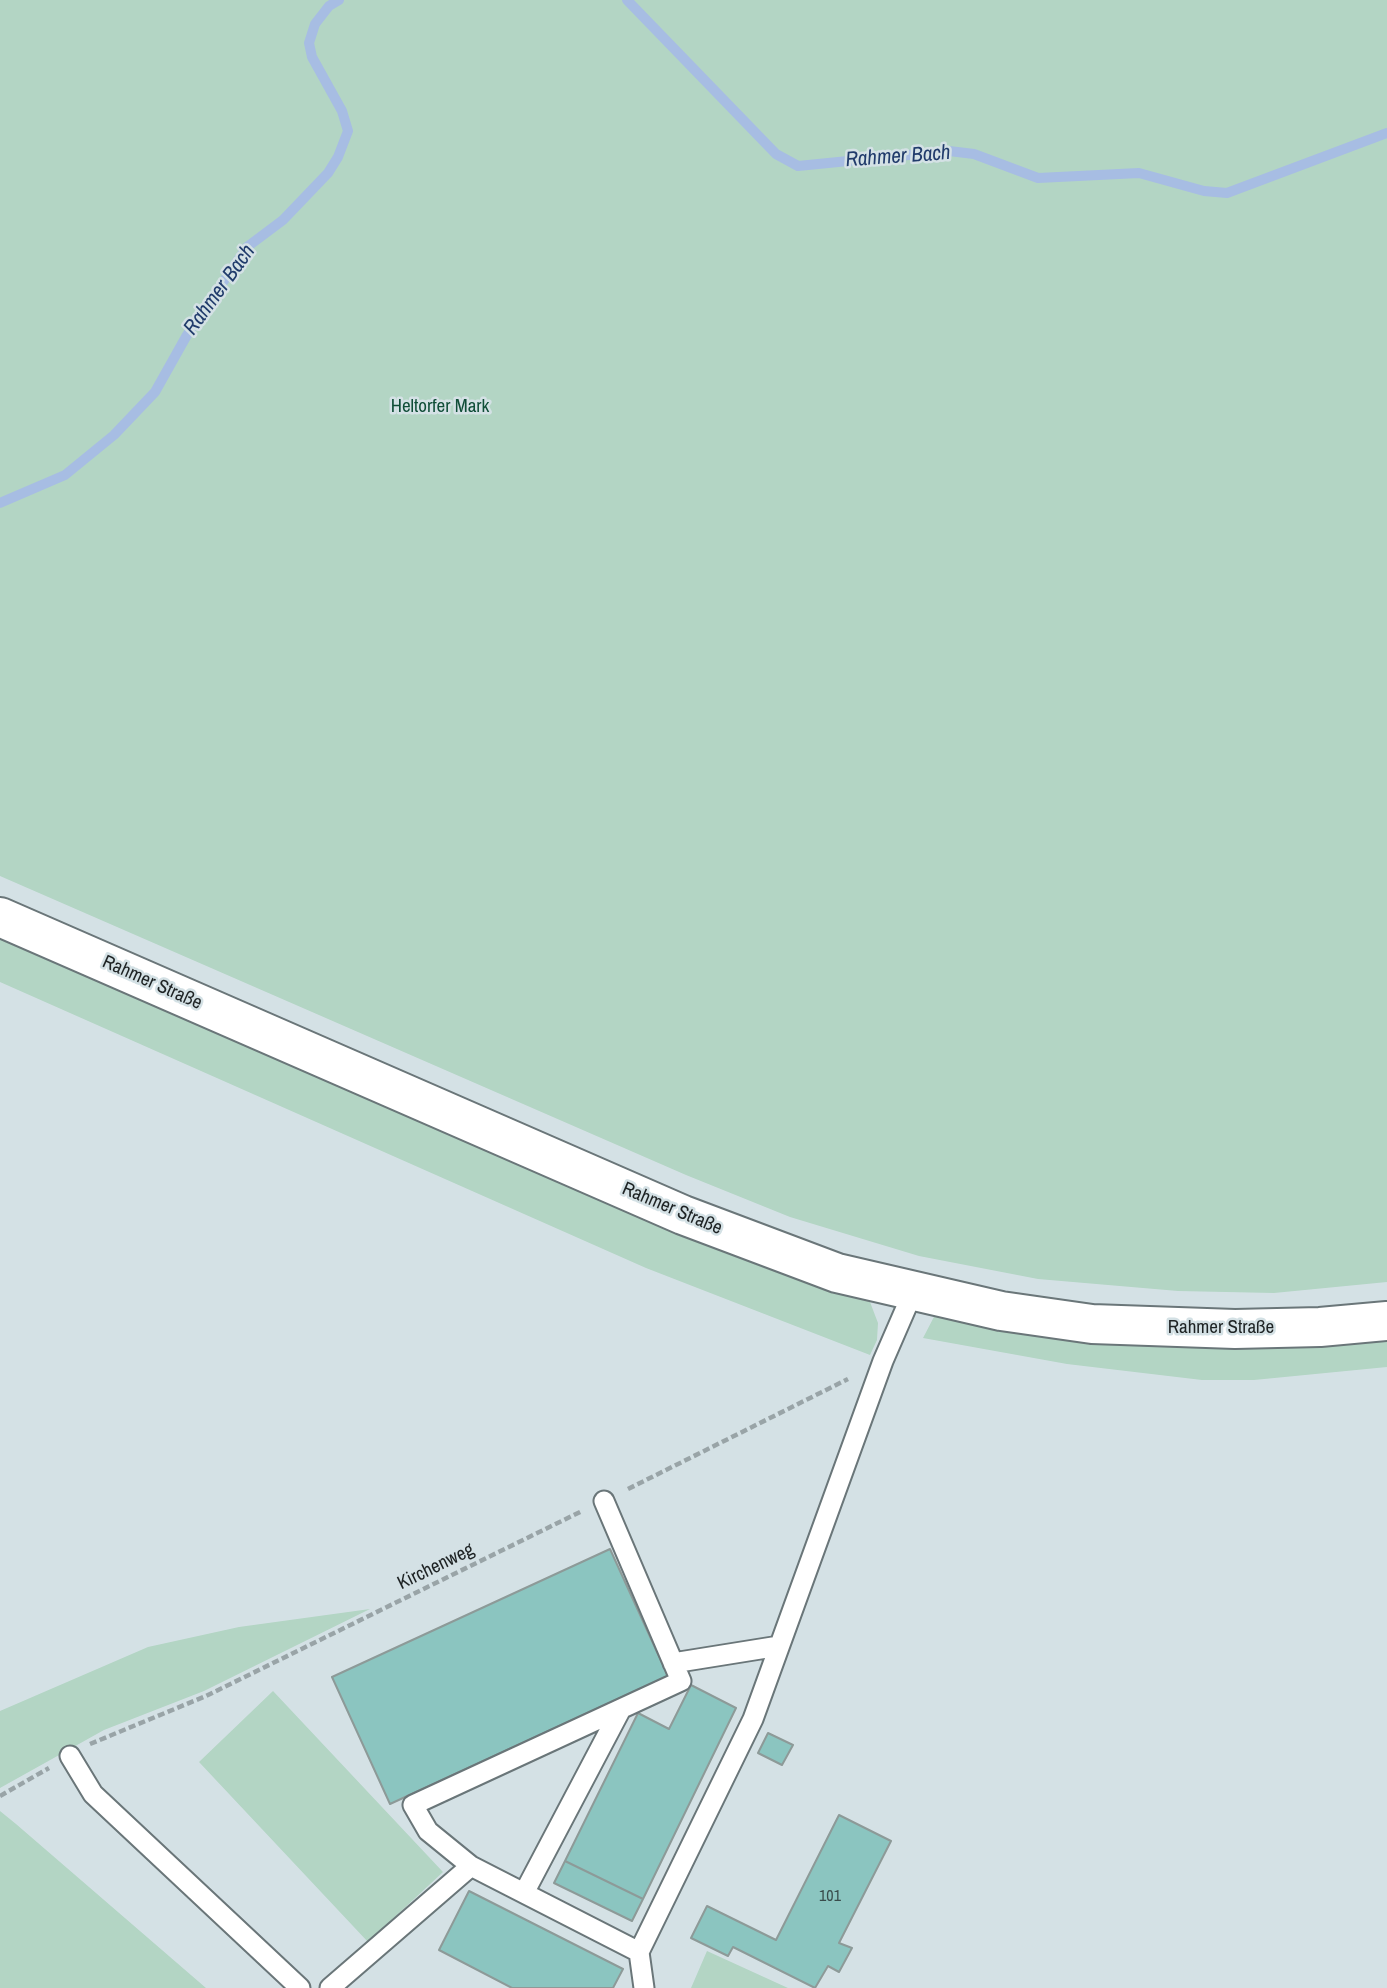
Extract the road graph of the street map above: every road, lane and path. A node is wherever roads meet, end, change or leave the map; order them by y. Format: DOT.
graph roads {
  1 [pos="0,917"];
  2 [pos="913,1292"];
  3 [pos="1387,1321"];
  4 [pos="883,1361"];
  5 [pos="604,1501"];
  6 [pos="779,1646"];
  7 [pos="673,1662"];
  8 [pos="621,1709"];
  9 [pos="70,1756"];
  10 [pos="0,1796"];
  11 [pos="471,1866"];
  12 [pos="524,1894"];
  13 [pos="639,1952"];
  14 [pos="300,1988"];
  15 [pos="330,1988"];
  16 [pos="644,1988"];
  1 -- 2 [label="main road, Rahmer Straße"];
  2 -- 3 [label="main road, Rahmer Straße"];
  2 -- 4 [label="lane"];
  4 -- 5 [label="path, Kirchenweg"];
  4 -- 6 [label="lane"];
  5 -- 7 [label="lane"];
  5 -- 9 [label="path, Kirchenweg"];
  6 -- 7 [label="lane"];
  6 -- 13 [label="lane"];
  7 -- 8 [label="lane"];
  8 -- 11 [label="lane"];
  8 -- 12 [label="lane"];
  9 -- 10 [label="path, Kirchenweg"];
  9 -- 14 [label="lane"];
  11 -- 12 [label="lane"];
  11 -- 15 [label="lane"];
  12 -- 13 [label="lane"];
  13 -- 16 [label="lane"];
}
